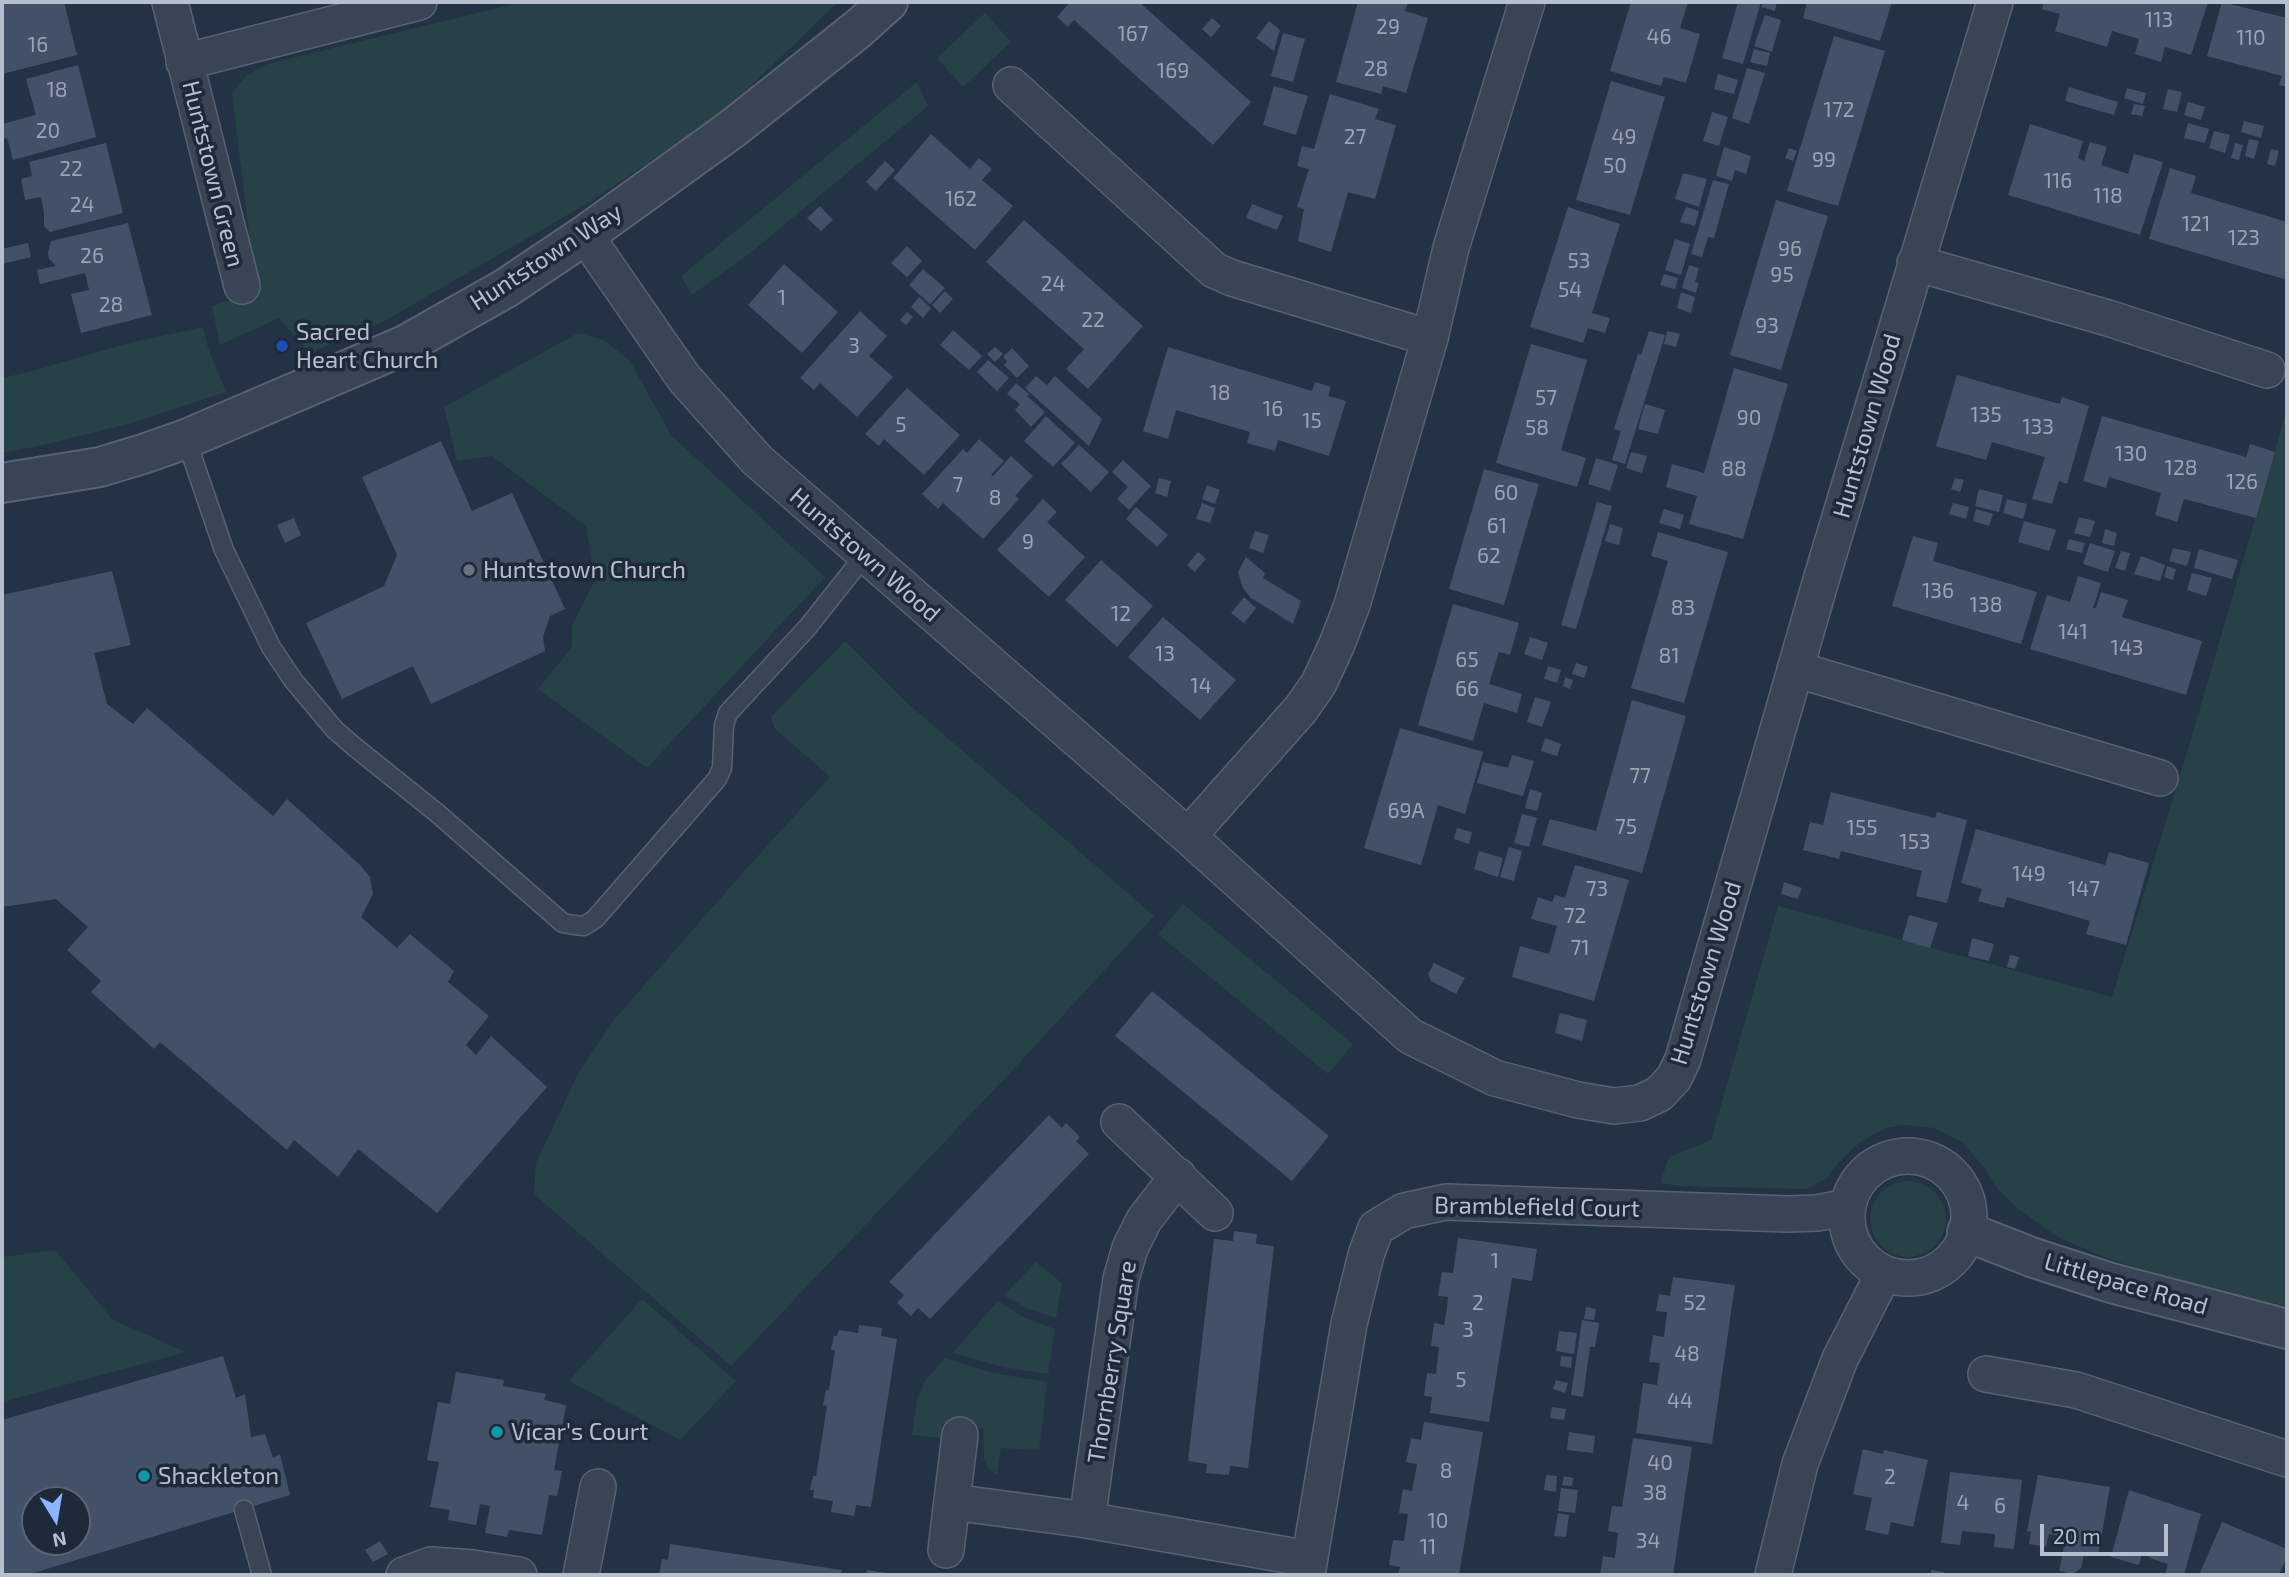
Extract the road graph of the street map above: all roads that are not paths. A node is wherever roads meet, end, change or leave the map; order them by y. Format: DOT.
graph roads {
  1 [pos="170,2"];
  2 [pos="419,2"];
  3 [pos="888,2"];
  4 [pos="1527,2"];
  5 [pos="1995,2"];
  6 [pos="184,62"];
  7 [pos="1012,85"];
  8 [pos="585,235"];
  9 [pos="1915,263"];
  10 [pos="242,286"];
  11 [pos="1430,338"];
  12 [pos="2267,370"];
  13 [pos="186,439"];
  14 [pos="2,483"];
  15 [pos="865,555"];
  16 [pos="1795,670"];
  17 [pos="2160,778"];
  18 [pos="1188,836"];
  19 [pos="1119,1122"];
  20 [pos="1178,1176"];
  21 [pos="1847,1208"];
  22 [pos="1215,1213"];
  23 [pos="1968,1232"];
  24 [pos="1884,1273"];
  25 [pos="2287,1329"];
  26 [pos="1986,1374"];
  27 [pos="960,1436"];
  28 [pos="2287,1459"];
  29 [pos="598,1487"];
  30 [pos="952,1502"];
  31 [pos="244,1510"];
  32 [pos="1087,1520"];
  33 [pos="946,1550"];
  34 [pos="1308,1567"];
  35 [pos="262,1575"];
  36 [pos="404,1575"];
  37 [pos="519,1575"];
  38 [pos="580,1575"];
  39 [pos="1773,1575"];
  1 -- 6 [label="street, Huntstown Green"];
  2 -- 6 [label="street, Huntstown Green"];
  3 -- 8 [label="street, Huntstown Way"];
  4 -- 11 [label="street"];
  5 -- 9 [label="street, Huntstown Wood"];
  6 -- 10 [label="street, Huntstown Green"];
  7 -- 11 [label="street"];
  8 -- 13 [label="street, Huntstown Way"];
  8 -- 15 [label="street, Huntstown Wood"];
  9 -- 12 [label="street"];
  9 -- 16 [label="street, Huntstown Wood"];
  11 -- 18 [label="street"];
  13 -- 14 [label="street, Huntstown Way"];
  13 -- 15 [label="lane"];
  15 -- 18 [label="street, Huntstown Wood"];
  16 -- 17 [label="street"];
  16 -- 18 [label="street, Huntstown Wood"];
  19 -- 20 [label="street"];
  20 -- 22 [label="street"];
  20 -- 32 [label="street, Thornberry Square"];
  21 -- 23 [label="street"];
  21 -- 24 [label="street"];
  21 -- 34 [label="street, Bramblefield Court"];
  23 -- 24 [label="street"];
  23 -- 25 [label="street, Littlepace Road"];
  24 -- 39 [label="street"];
  26 -- 28 [label="street"];
  27 -- 30 [label="street"];
  29 -- 38 [label="street"];
  30 -- 32 [label="street"];
  30 -- 33 [label="street"];
  31 -- 35 [label="lane"];
  32 -- 34 [label="street"];
  36 -- 37 [label="street"];
}
